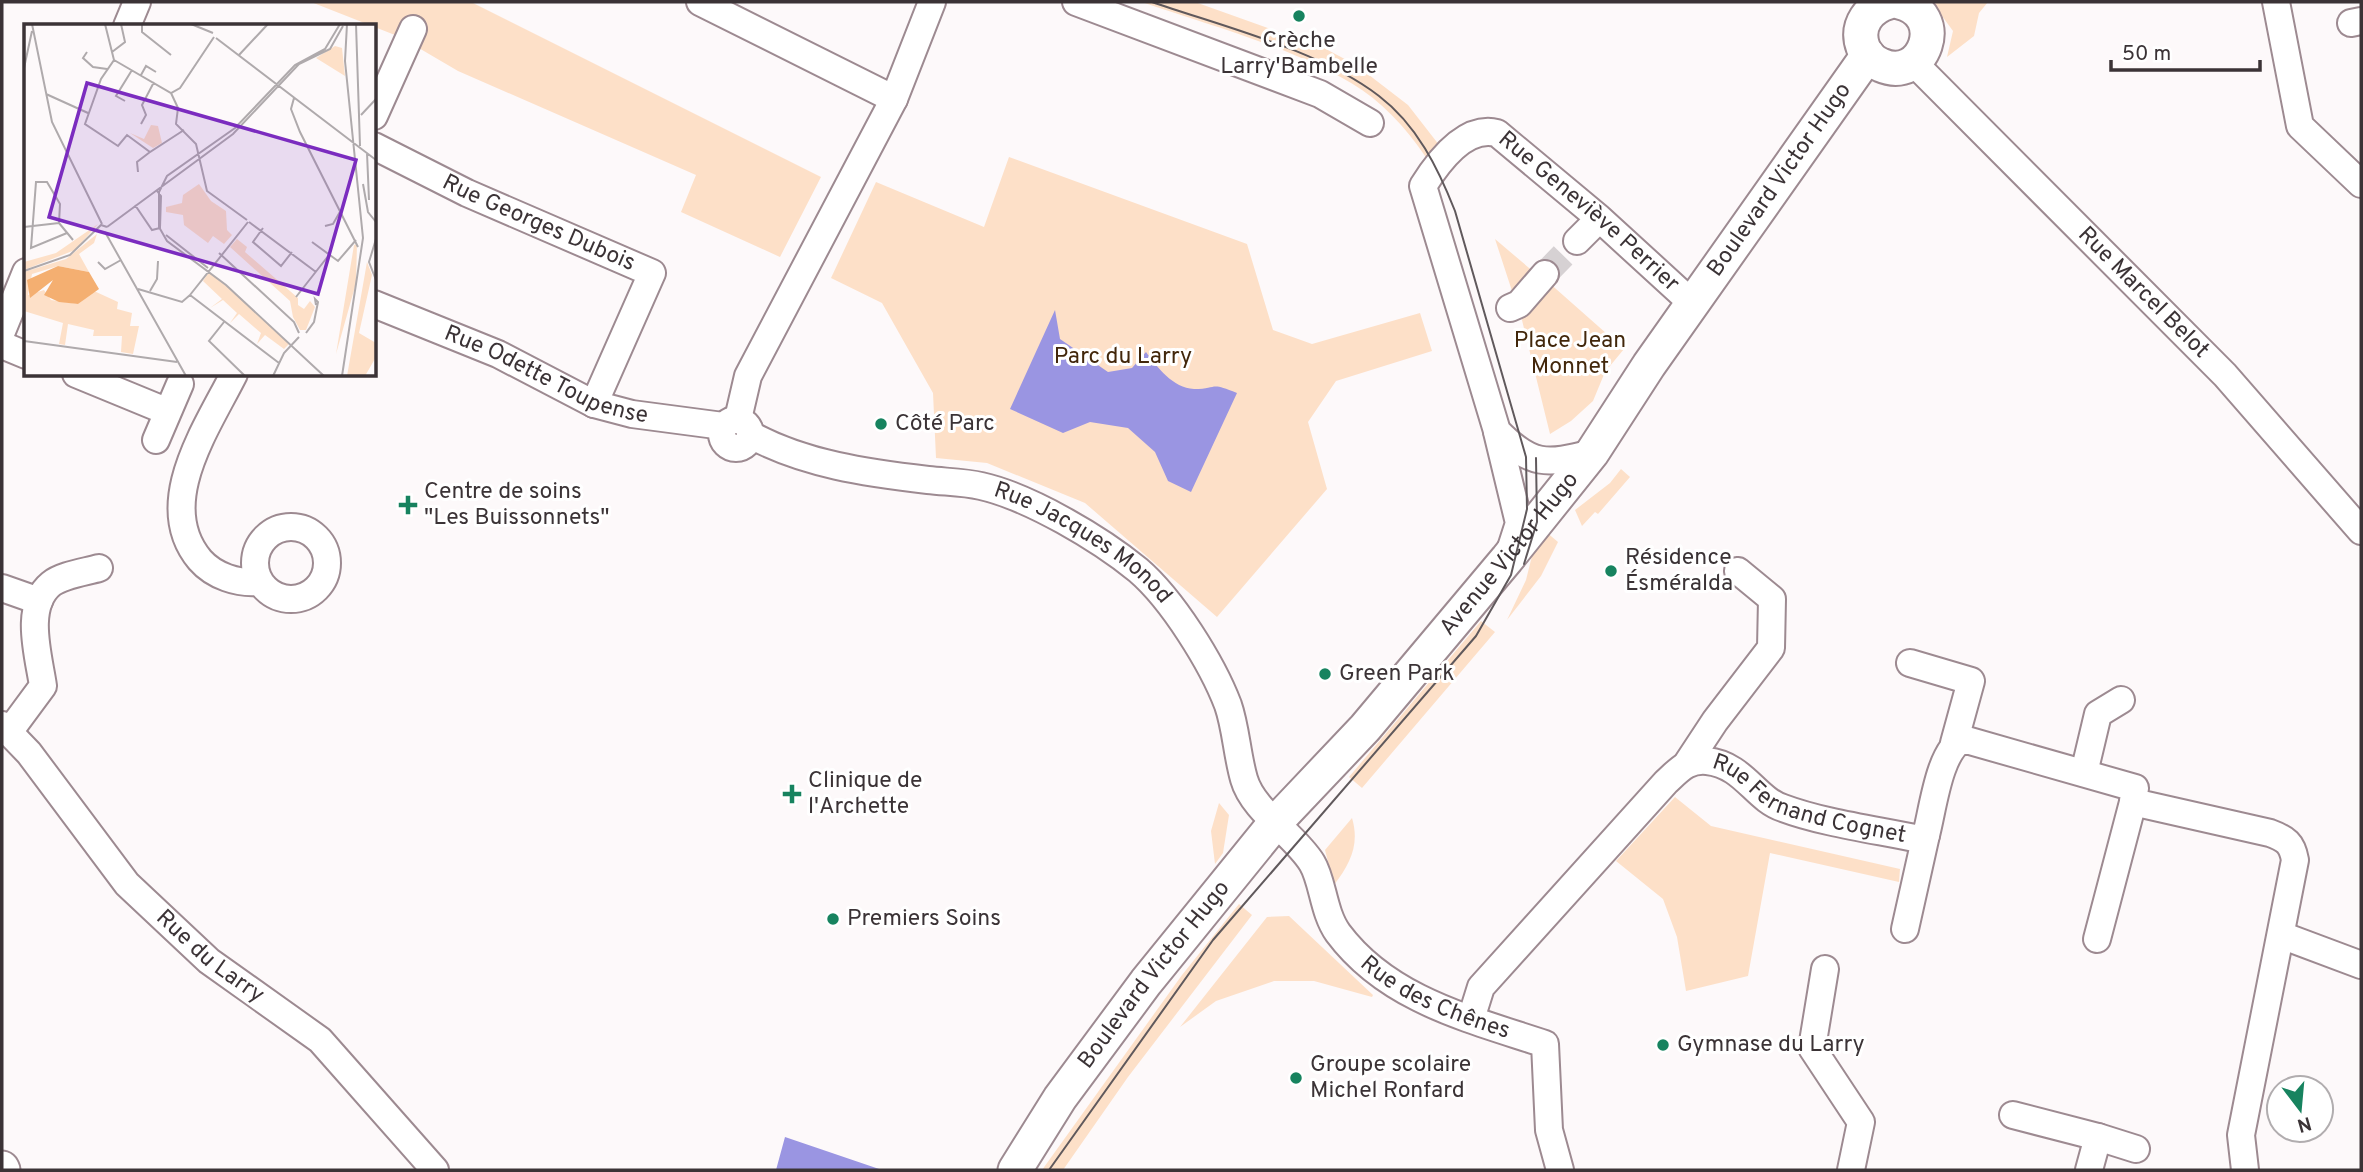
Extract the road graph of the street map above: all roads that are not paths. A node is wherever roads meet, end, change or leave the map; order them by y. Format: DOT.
graph roads {
  1 [pos="137,2"];
  2 [pos="700,2"];
  3 [pos="932,2"];
  4 [pos="1076,2"];
  5 [pos="2276,2"];
  6 [pos="1893,5"];
  7 [pos="128,24"];
  8 [pos="413,29"];
  9 [pos="1868,55"];
  10 [pos="1913,62"];
  11 [pos="894,99"];
  12 [pos="376,112"];
  13 [pos="1370,123"];
  14 [pos="376,147"];
  15 [pos="2361,184"];
  16 [pos="1545,274"];
  17 [pos="24,277"];
  18 [pos="1693,304"];
  19 [pos="376,305"];
  20 [pos="1510,308"];
  21 [pos="2,331"];
  22 [pos="2,345"];
  23 [pos="24,354"];
  24 [pos="81,376"];
  25 [pos="233,376"];
  26 [pos="180,384"];
  27 [pos="594,404"];
  28 [pos="166,411"];
  29 [pos="737,427"];
  30 [pos="1497,431"];
  31 [pos="156,440"];
  32 [pos="1592,453"];
  33 [pos="2361,531"];
  34 [pos="1507,559"];
  35 [pos="99,568"];
  36 [pos="1738,571"];
  37 [pos="259,582"];
  38 [pos="2,588"];
  39 [pos="39,601"];
  40 [pos="1910,663"];
  41 [pos="2121,700"];
  42 [pos="5,729"];
  43 [pos="1954,743"];
  44 [pos="1688,762"];
  45 [pos="2084,773"];
  46 [pos="1305,788"];
  47 [pos="2133,802"];
  48 [pos="1275,824"];
  49 [pos="1926,835"];
  50 [pos="1905,929"];
  51 [pos="2281,935"];
  52 [pos="2097,939"];
  53 [pos="2361,965"];
  54 [pos="1825,968"];
  55 [pos="1471,1019"];
  56 [pos="2013,1115"];
  57 [pos="2098,1137"];
  58 [pos="2136,1149"];
  59 [pos="436,1170"];
  60 [pos="1015,1170"];
  61 [pos="1560,1170"];
  62 [pos="1852,1170"];
  63 [pos="2089,1170"];
  64 [pos="2245,1170"];
  1 -- 7 [label="street"];
  2 -- 11 [label="street"];
  3 -- 11 [label="street"];
  4 -- 13 [label="street"];
  5 -- 15 [label="street"];
  6 -- 9 [label="main road"];
  6 -- 10 [label="main road"];
  8 -- 12 [label="street"];
  9 -- 10 [label="main road"];
  9 -- 18 [label="main road, Boulevard Victor Hugo"];
  10 -- 33 [label="street, Rue Marcel Belot"];
  11 -- 29 [label="street"];
  14 -- 27 [label="street, Rue Georges Dubois"];
  16 -- 20 [label="street"];
  17 -- 21 [label="street"];
  18 -- 30 [label="street, Rue Geneviève Perrier"];
  18 -- 32 [label="main road, Avenue Victor Hugo"];
  19 -- 27 [label="street, Rue Odette Toupense"];
  22 -- 23 [label="street"];
  24 -- 28 [label="street"];
  25 -- 37 [label="street"];
  26 -- 28 [label="street"];
  27 -- 29 [label="street, Rue Odette Toupense"];
  28 -- 31 [label="street"];
  29 -- 48 [label="street, Rue Jacques Monod"];
  30 -- 32 [label="street"];
  30 -- 34 [label="street, Rue Geneviève Perrier"];
  32 -- 34 [label="main road, Avenue Victor Hugo"];
  34 -- 46 [label="main road, Avenue Victor Hugo"];
  35 -- 39 [label="street"];
  36 -- 44 [label="street"];
  38 -- 39 [label="street"];
  39 -- 42 [label="street"];
  40 -- 43 [label="street, Rue Fernand Cognet"];
  41 -- 45 [label="street"];
  42 -- 59 [label="street, Rue du Larry"];
  43 -- 45 [label="street"];
  43 -- 49 [label="street, Rue Fernand Cognet"];
  44 -- 49 [label="street, Rue Fernand Cognet"];
  44 -- 55 [label="street, Rue Fernand Cognet"];
  45 -- 47 [label="street"];
  46 -- 48 [label="main road, Boulevard Victor Hugo"];
  47 -- 51 [label="street"];
  47 -- 52 [label="street"];
  48 -- 55 [label="street, Rue des Chênes"];
  48 -- 60 [label="main road, Boulevard Victor Hugo"];
  49 -- 50 [label="street"];
  51 -- 53 [label="street"];
  51 -- 64 [label="street"];
  54 -- 62 [label="street"];
  55 -- 61 [label="street, Rue des Chênes"];
  56 -- 57 [label="street"];
  57 -- 58 [label="street"];
  57 -- 63 [label="street"];
}
